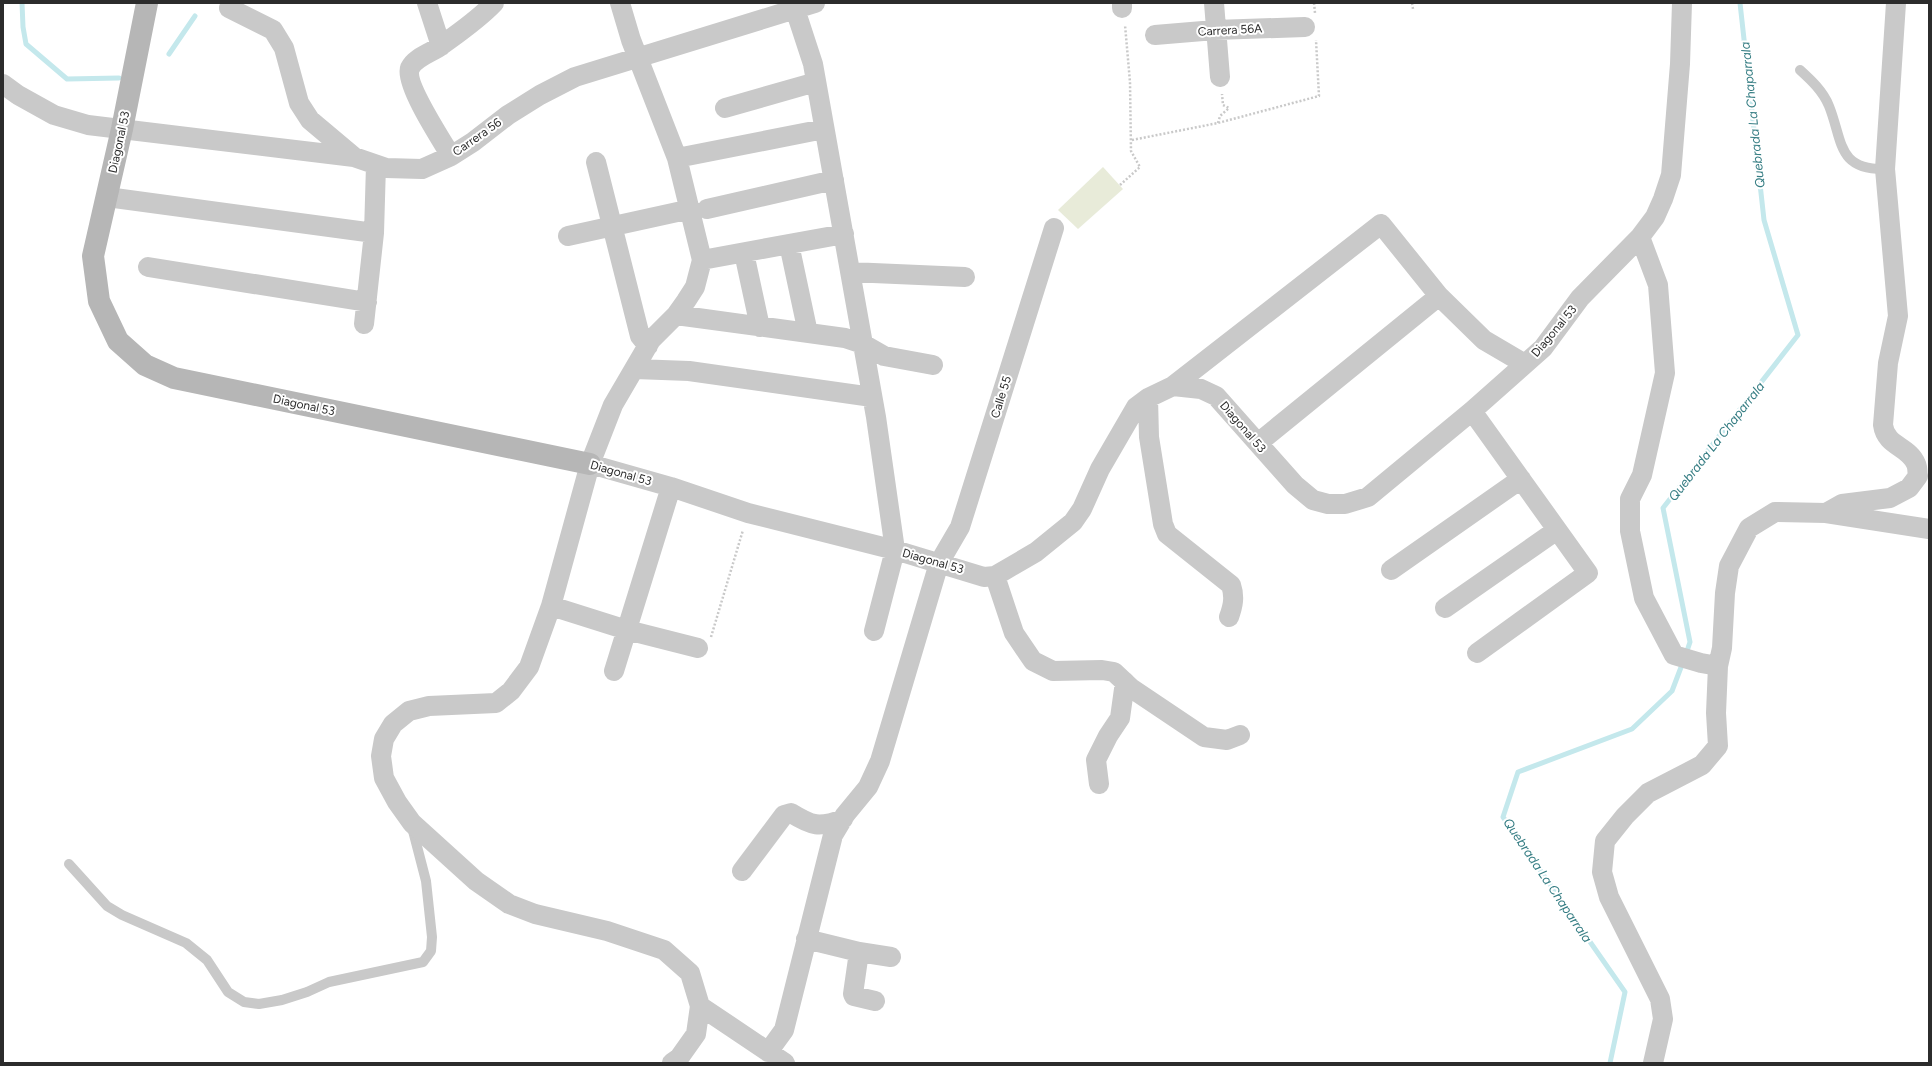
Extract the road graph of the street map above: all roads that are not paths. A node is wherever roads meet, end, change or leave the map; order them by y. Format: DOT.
graph roads {
  1 [pos="147,3"];
  2 [pos="427,3"];
  3 [pos="494,3"];
  4 [pos="620,3"];
  5 [pos="816,3"];
  6 [pos="1214,3"];
  7 [pos="1682,3"];
  8 [pos="1896,3"];
  9 [pos="794,6"];
  10 [pos="229,8"];
  11 [pos="1312,27"];
  12 [pos="1215,30"];
  13 [pos="1155,35"];
  14 [pos="441,46"];
  15 [pos="639,58"];
  16 [pos="1800,70"];
  17 [pos="1220,77"];
  18 [pos="816,82"];
  19 [pos="3,84"];
  20 [pos="725,108"];
  21 [pos="122,129"];
  22 [pos="824,129"];
  23 [pos="451,156"];
  24 [pos="354,157"];
  25 [pos="677,158"];
  26 [pos="596,162"];
  27 [pos="376,165"];
  28 [pos="1885,169"];
  29 [pos="834,180"];
  30 [pos="107,197"];
  31 [pos="699,209"];
  32 [pos="613,226"];
  33 [pos="1054,228"];
  34 [pos="374,233"];
  35 [pos="844,234"];
  36 [pos="568,236"];
  37 [pos="1640,237"];
  38 [pos="789,244"];
  39 [pos="744,253"];
  40 [pos="702,260"];
  41 [pos="148,267"];
  42 [pos="850,272"];
  43 [pos="965,277"];
  44 [pos="1439,296"];
  45 [pos="367,302"];
  46 [pos="676,315"];
  47 [pos="364,324"];
  48 [pos="760,327"];
  49 [pos="808,333"];
  50 [pos="863,344"];
  51 [pos="648,346"];
  52 [pos="1525,364"];
  53 [pos="933,365"];
  54 [pos="635,369"];
  55 [pos="1173,386"];
  56 [pos="872,397"];
  57 [pos="1148,398"];
  58 [pos="1472,412"];
  59 [pos="1258,443"];
  60 [pos="590,464"];
  61 [pos="1521,479"];
  62 [pos="671,487"];
  63 [pos="1826,513"];
  64 [pos="1929,529"];
  65 [pos="1557,530"];
  66 [pos="895,550"];
  67 [pos="939,562"];
  68 [pos="1391,570"];
  69 [pos="995,576"];
  70 [pos="551,606"];
  71 [pos="1445,608"];
  72 [pos="1229,617"];
  73 [pos="627,630"];
  74 [pos="874,631"];
  75 [pos="698,648"];
  76 [pos="1477,653"];
  77 [pos="1709,665"];
  78 [pos="614,671"];
  79 [pos="1125,682"];
  80 [pos="1240,734"];
  81 [pos="1100,784"];
  82 [pos="843,820"];
  83 [pos="412,823"];
  84 [pos="69,864"];
  85 [pos="742,871"];
  86 [pos="806,939"];
  87 [pos="859,952"];
  88 [pos="891,957"];
  89 [pos="875,1001"];
  90 [pos="700,1006"];
  91 [pos="768,1052"];
  92 [pos="672,1063"];
  93 [pos="785,1063"];
  94 [pos="1653,1063"];
  1 -- 21 [label="street, Diagonal 53"];
  2 -- 14 [label="street"];
  3 -- 14 [label="street"];
  4 -- 15 [label="street"];
  5 -- 9 [label="street, Carrera 56"];
  6 -- 12 [label="street"];
  7 -- 37 [label="street, Diagonal 53"];
  8 -- 28 [label="street"];
  9 -- 15 [label="street, Carrera 56"];
  9 -- 18 [label="street"];
  10 -- 24 [label="street"];
  11 -- 12 [label="street, Carrera 56A"];
  12 -- 13 [label="street, Carrera 56A"];
  12 -- 17 [label="street"];
  14 -- 23 [label="street"];
  15 -- 23 [label="street, Carrera 56"];
  15 -- 25 [label="street"];
  16 -- 28 [label="lane"];
  18 -- 20 [label="street"];
  18 -- 22 [label="street"];
  19 -- 21 [label="street, Carrera 56"];
  21 -- 24 [label="street, Carrera 56"];
  21 -- 30 [label="street, Diagonal 53"];
  22 -- 25 [label="street"];
  22 -- 29 [label="street"];
  23 -- 27 [label="street, Carrera 56"];
  24 -- 27 [label="street, Carrera 56"];
  25 -- 31 [label="street"];
  26 -- 32 [label="street"];
  27 -- 34 [label="street"];
  28 -- 63 [label="street"];
  29 -- 31 [label="street"];
  29 -- 35 [label="street"];
  30 -- 34 [label="street"];
  30 -- 60 [label="street, Diagonal 53"];
  31 -- 32 [label="street"];
  31 -- 40 [label="street"];
  32 -- 36 [label="street"];
  32 -- 51 [label="street"];
  33 -- 67 [label="street, Calle 55"];
  34 -- 45 [label="street"];
  35 -- 38 [label="street"];
  35 -- 42 [label="street"];
  37 -- 52 [label="street, Diagonal 53"];
  37 -- 77 [label="street"];
  38 -- 39 [label="street"];
  38 -- 49 [label="street"];
  39 -- 40 [label="street"];
  39 -- 48 [label="street"];
  40 -- 46 [label="street"];
  41 -- 45 [label="street"];
  42 -- 43 [label="street"];
  42 -- 50 [label="street"];
  44 -- 52 [label="street"];
  44 -- 55 [label="street"];
  44 -- 59 [label="street"];
  45 -- 47 [label="street"];
  46 -- 48 [label="street"];
  46 -- 51 [label="street"];
  48 -- 49 [label="street"];
  49 -- 50 [label="street"];
  50 -- 53 [label="street"];
  50 -- 56 [label="street"];
  51 -- 54 [label="street"];
  52 -- 58 [label="street, Diagonal 53"];
  54 -- 56 [label="street"];
  54 -- 60 [label="street"];
  55 -- 57 [label="street"];
  55 -- 59 [label="street, Diagonal 53"];
  56 -- 66 [label="street"];
  57 -- 69 [label="street"];
  57 -- 72 [label="street"];
  58 -- 59 [label="street, Diagonal 53"];
  58 -- 61 [label="street"];
  60 -- 62 [label="street, Diagonal 53"];
  60 -- 70 [label="street"];
  61 -- 65 [label="street"];
  61 -- 68 [label="street"];
  62 -- 66 [label="street, Diagonal 53"];
  62 -- 73 [label="street"];
  63 -- 64 [label="street"];
  63 -- 77 [label="street"];
  65 -- 71 [label="street"];
  65 -- 76 [label="street"];
  66 -- 67 [label="street, Diagonal 53"];
  66 -- 74 [label="street"];
  67 -- 69 [label="street, Diagonal 53"];
  67 -- 82 [label="street, Calle 55"];
  69 -- 79 [label="street"];
  70 -- 73 [label="street"];
  70 -- 83 [label="street"];
  73 -- 75 [label="street"];
  73 -- 78 [label="street"];
  77 -- 94 [label="street"];
  79 -- 80 [label="street"];
  79 -- 81 [label="street"];
  82 -- 85 [label="street"];
  82 -- 86 [label="street, Calle 55"];
  83 -- 84 [label="lane"];
  83 -- 90 [label="street"];
  86 -- 87 [label="street"];
  86 -- 91 [label="street, Calle 55"];
  87 -- 88 [label="street"];
  87 -- 89 [label="street"];
  90 -- 91 [label="street"];
  90 -- 92 [label="street"];
  91 -- 93 [label="street"];
}
